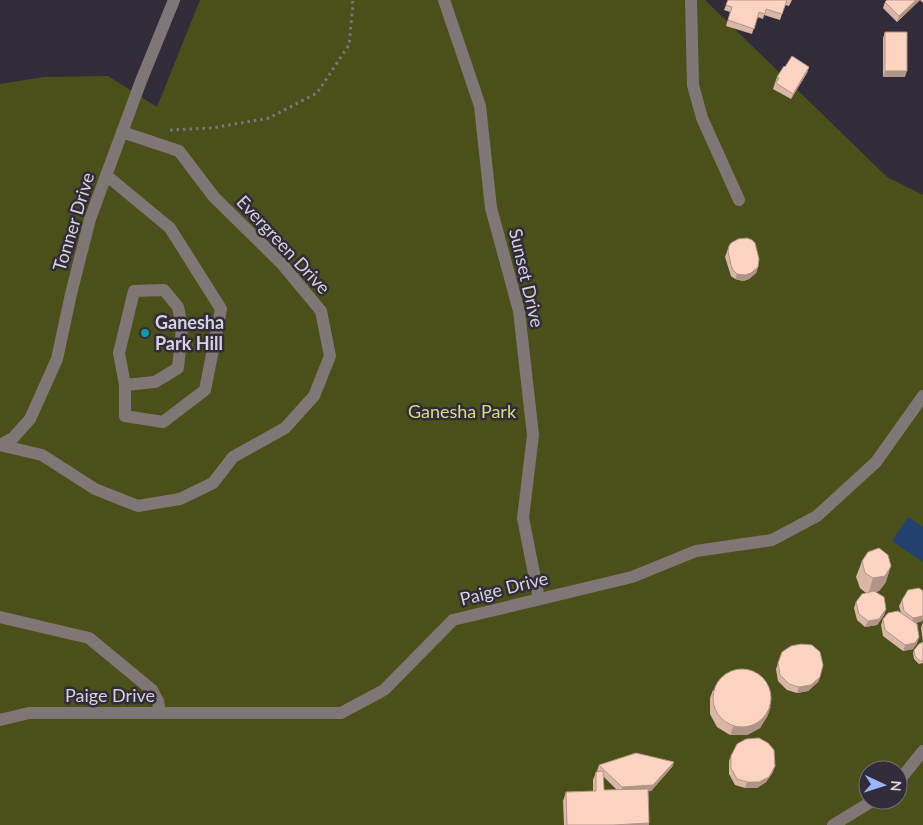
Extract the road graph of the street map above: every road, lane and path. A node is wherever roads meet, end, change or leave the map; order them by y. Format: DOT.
graph roads {
  1 [pos="174,0"];
  2 [pos="352,0"];
  3 [pos="444,0"];
  4 [pos="691,0"];
  5 [pos="162,130"];
  6 [pos="122,132"];
  7 [pos="106,175"];
  8 [pos="739,200"];
  9 [pos="125,385"];
  10 [pos="923,396"];
  11 [pos="0,445"];
  12 [pos="539,598"];
  13 [pos="0,617"];
  14 [pos="160,713"];
  15 [pos="0,720"];
  16 [pos="923,751"];
  17 [pos="908,770"];
  18 [pos="858,810"];
  19 [pos="833,825"];
  1 -- 6 [label="street, Tonner Drive"];
  2 -- 5 [label="path"];
  3 -- 12 [label="street, Sunset Drive"];
  4 -- 8 [label="street"];
  6 -- 7 [label="street, Tonner Drive"];
  6 -- 11 [label="street, Evergreen Drive"];
  7 -- 9 [label="street"];
  7 -- 11 [label="street, Tonner Drive"];
  9 -- 9 [label="street"];
  10 -- 12 [label="street, Paige Drive"];
  12 -- 14 [label="street, Paige Drive"];
  13 -- 14 [label="street"];
  14 -- 15 [label="street, Paige Drive"];
  16 -- 17 [label="street"];
  18 -- 19 [label="street"];
}
